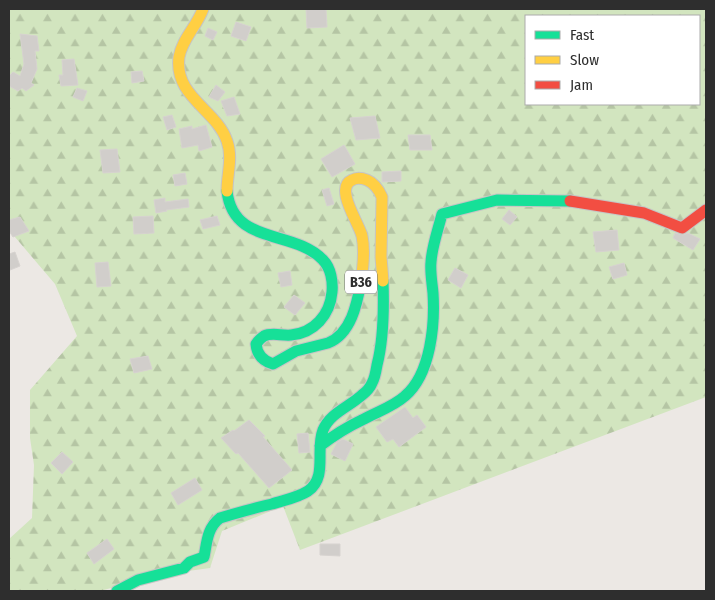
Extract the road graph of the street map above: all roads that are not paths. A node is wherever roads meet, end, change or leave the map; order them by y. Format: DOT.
graph roads {
  1 [pos="203,9"];
  2 [pos="706,210"];
  3 [pos="320,446"];
  4 [pos="117,591"];
  1 -- 3 [label="main road, B36"];
  2 -- 3 [label="main road"];
  3 -- 4 [label="main road, B36"];
}
